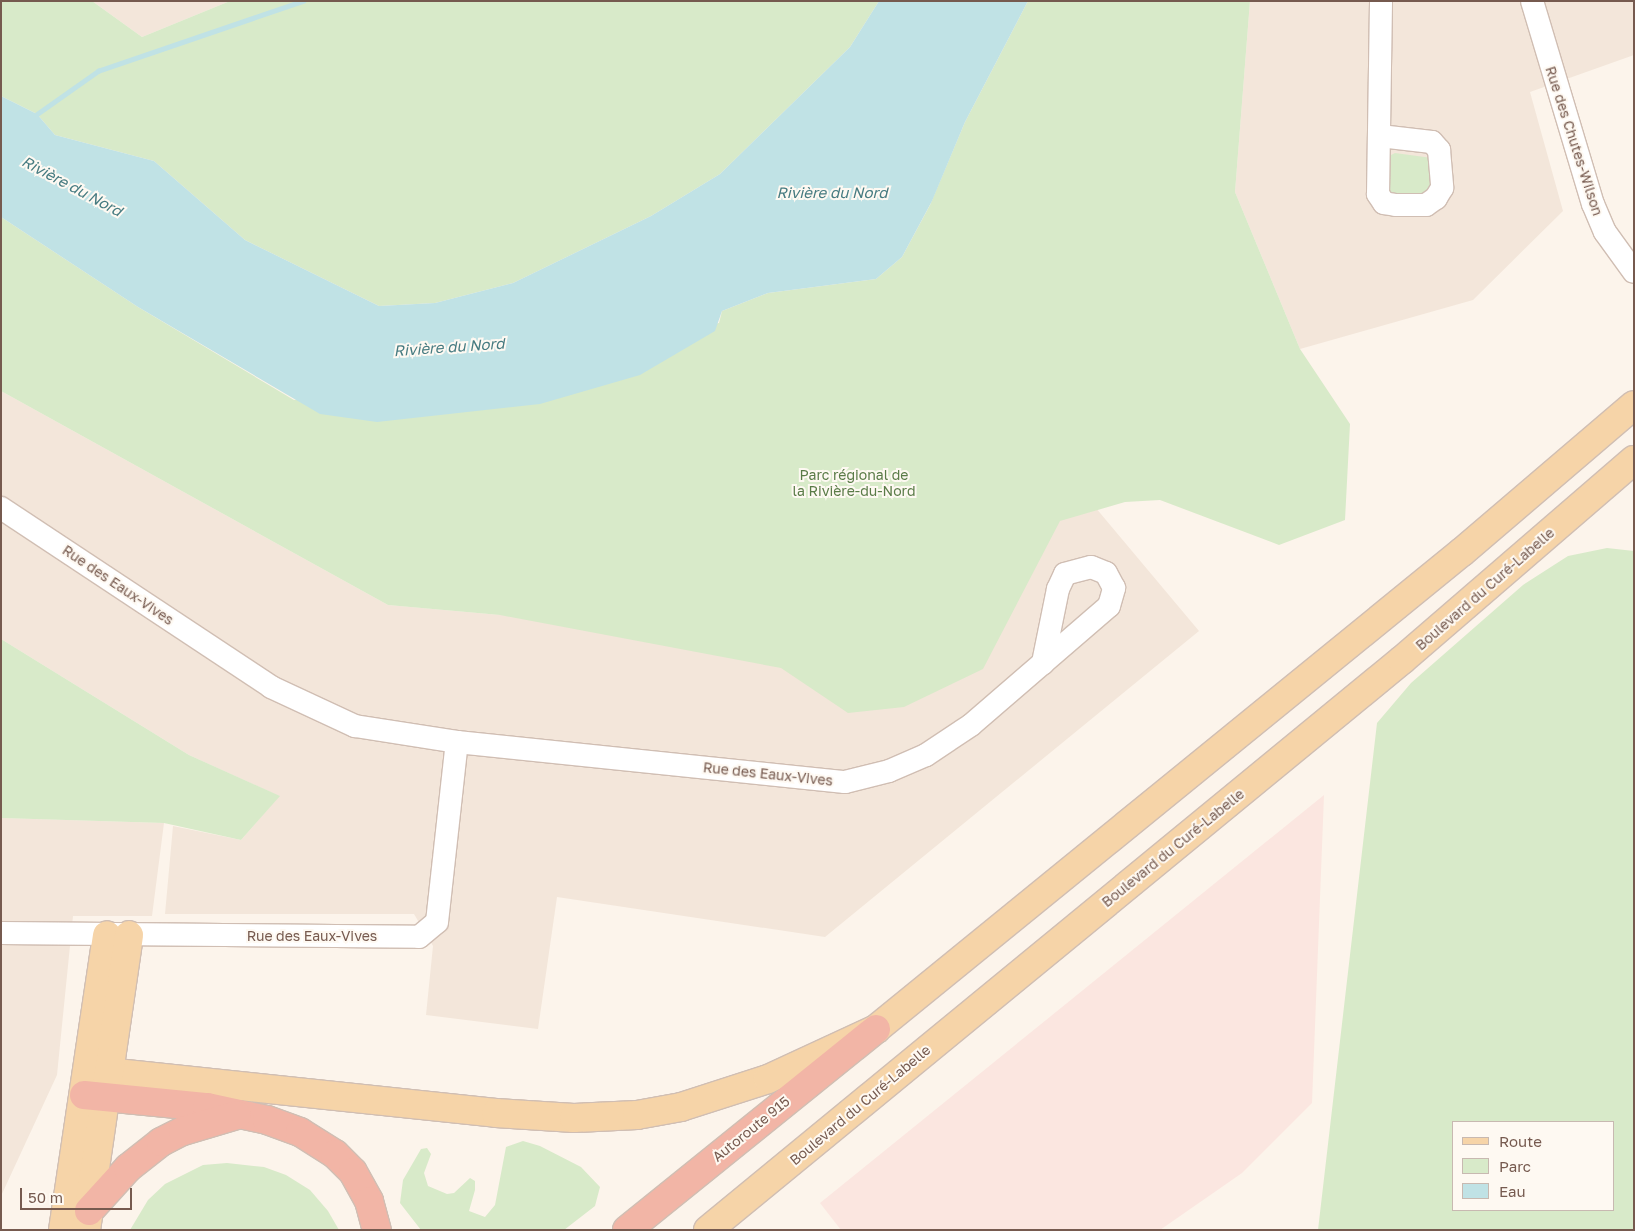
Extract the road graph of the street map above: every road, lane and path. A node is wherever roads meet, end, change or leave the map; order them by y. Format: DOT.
graph roads {
  1 [pos="1381,1"];
  2 [pos="1532,1"];
  3 [pos="1380,136"];
  4 [pos="1634,272"];
  5 [pos="1634,406"];
  6 [pos="1634,460"];
  7 [pos="1,508"];
  8 [pos="1043,663"];
  9 [pos="457,742"];
  10 [pos="1,933"];
  11 [pos="118,935"];
  12 [pos="876,1029"];
  13 [pos="97,1084"];
  14 [pos="238,1115"];
  15 [pos="88,1220"];
  16 [pos="63,1230"];
  17 [pos="378,1230"];
  18 [pos="627,1230"];
  19 [pos="708,1230"];
  1 -- 3 [label="street"];
  2 -- 4 [label="street, Rue des Chutes-Wilson"];
  5 -- 12 [label="main road"];
  6 -- 19 [label="main road, Boulevard du Curé-Labelle"];
  7 -- 9 [label="street, Rue des Eaux-Vives"];
  8 -- 9 [label="street, Rue des Eaux-Vives"];
  9 -- 11 [label="street, Rue des Eaux-Vives"];
  10 -- 11 [label="street, Rue des Eaux-Vives"];
  11 -- 13 [label="main road"];
  12 -- 13 [label="main road"];
  12 -- 18 [label="highway, Autoroute 915"];
  13 -- 14 [label="highway"];
  13 -- 15 [label="main road"];
  13 -- 16 [label="main road"];
  14 -- 15 [label="highway"];
  14 -- 17 [label="highway"];
}
